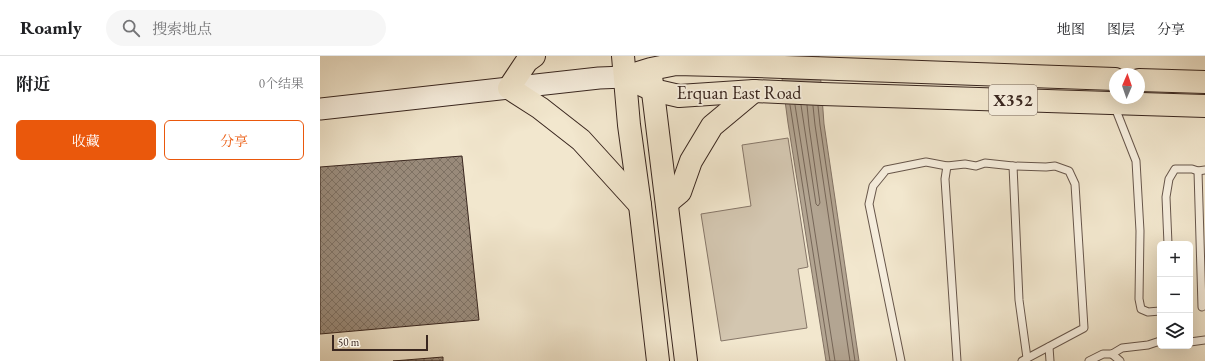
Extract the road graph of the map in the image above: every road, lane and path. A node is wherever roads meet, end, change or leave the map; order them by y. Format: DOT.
graph roads {
  1 [pos="534,56"];
  2 [pos="623,56"];
  3 [pos="753,61"];
  4 [pos="651,72"];
  5 [pos="624,77"];
  6 [pos="1109,79"];
  7 [pos="1145,80"];
  8 [pos="1205,82"];
  9 [pos="510,88"];
  10 [pos="754,91"];
  11 [pos="1109,102"];
  12 [pos="1145,103"];
  13 [pos="1114,104"];
  14 [pos="1205,106"];
  15 [pos="320,109"];
  16 [pos="947,166"];
  17 [pos="1013,166"];
  18 [pos="1201,170"];
  19 [pos="668,202"];
  20 [pos="640,205"];
  21 [pos="1168,241"];
  22 [pos="1202,308"];
  23 [pos="1157,311"];
  24 [pos="1205,340"];
  25 [pos="1157,342"];
  26 [pos="1193,342"];
  27 [pos="1049,347"];
  28 [pos="1112,354"];
  29 [pos="1024,359"];
  30 [pos="658,361"];
  31 [pos="686,361"];
  32 [pos="901,361"];
  33 [pos="957,361"];
  34 [pos="1050,361"];
  35 [pos="1089,361"];
  36 [pos="1120,361"];
  1 -- 9 [label="main road"];
  2 -- 5 [label="main road"];
  3 -- 4 [label="main road, Erquan East Road / X352"];
  3 -- 6 [label="main road, Erquan East Road / X352"];
  4 -- 5 [label="main road, Erquan East Road / X352"];
  4 -- 10 [label="main road, Erquan East Road / X352"];
  4 -- 19 [label="main road"];
  5 -- 9 [label="main road"];
  5 -- 20 [label="main road"];
  7 -- 8 [label="main road"];
  9 -- 15 [label="main road"];
  9 -- 20 [label="main road"];
  10 -- 11 [label="main road, Erquan East Road / X352"];
  10 -- 19 [label="main road"];
  12 -- 14 [label="main road, Erquan East Road / X352"];
  13 -- 23 [label="lane"];
  16 -- 17 [label="lane"];
  16 -- 32 [label="lane"];
  16 -- 33 [label="lane"];
  17 -- 27 [label="lane"];
  17 -- 29 [label="lane"];
  18 -- 21 [label="lane"];
  18 -- 22 [label="lane"];
  19 -- 31 [label="main road"];
  20 -- 30 [label="main road"];
  24 -- 26 [label="lane"];
  25 -- 28 [label="lane"];
  27 -- 29 [label="lane"];
  27 -- 34 [label="lane"];
  28 -- 35 [label="lane"];
  28 -- 36 [label="lane"];
}
